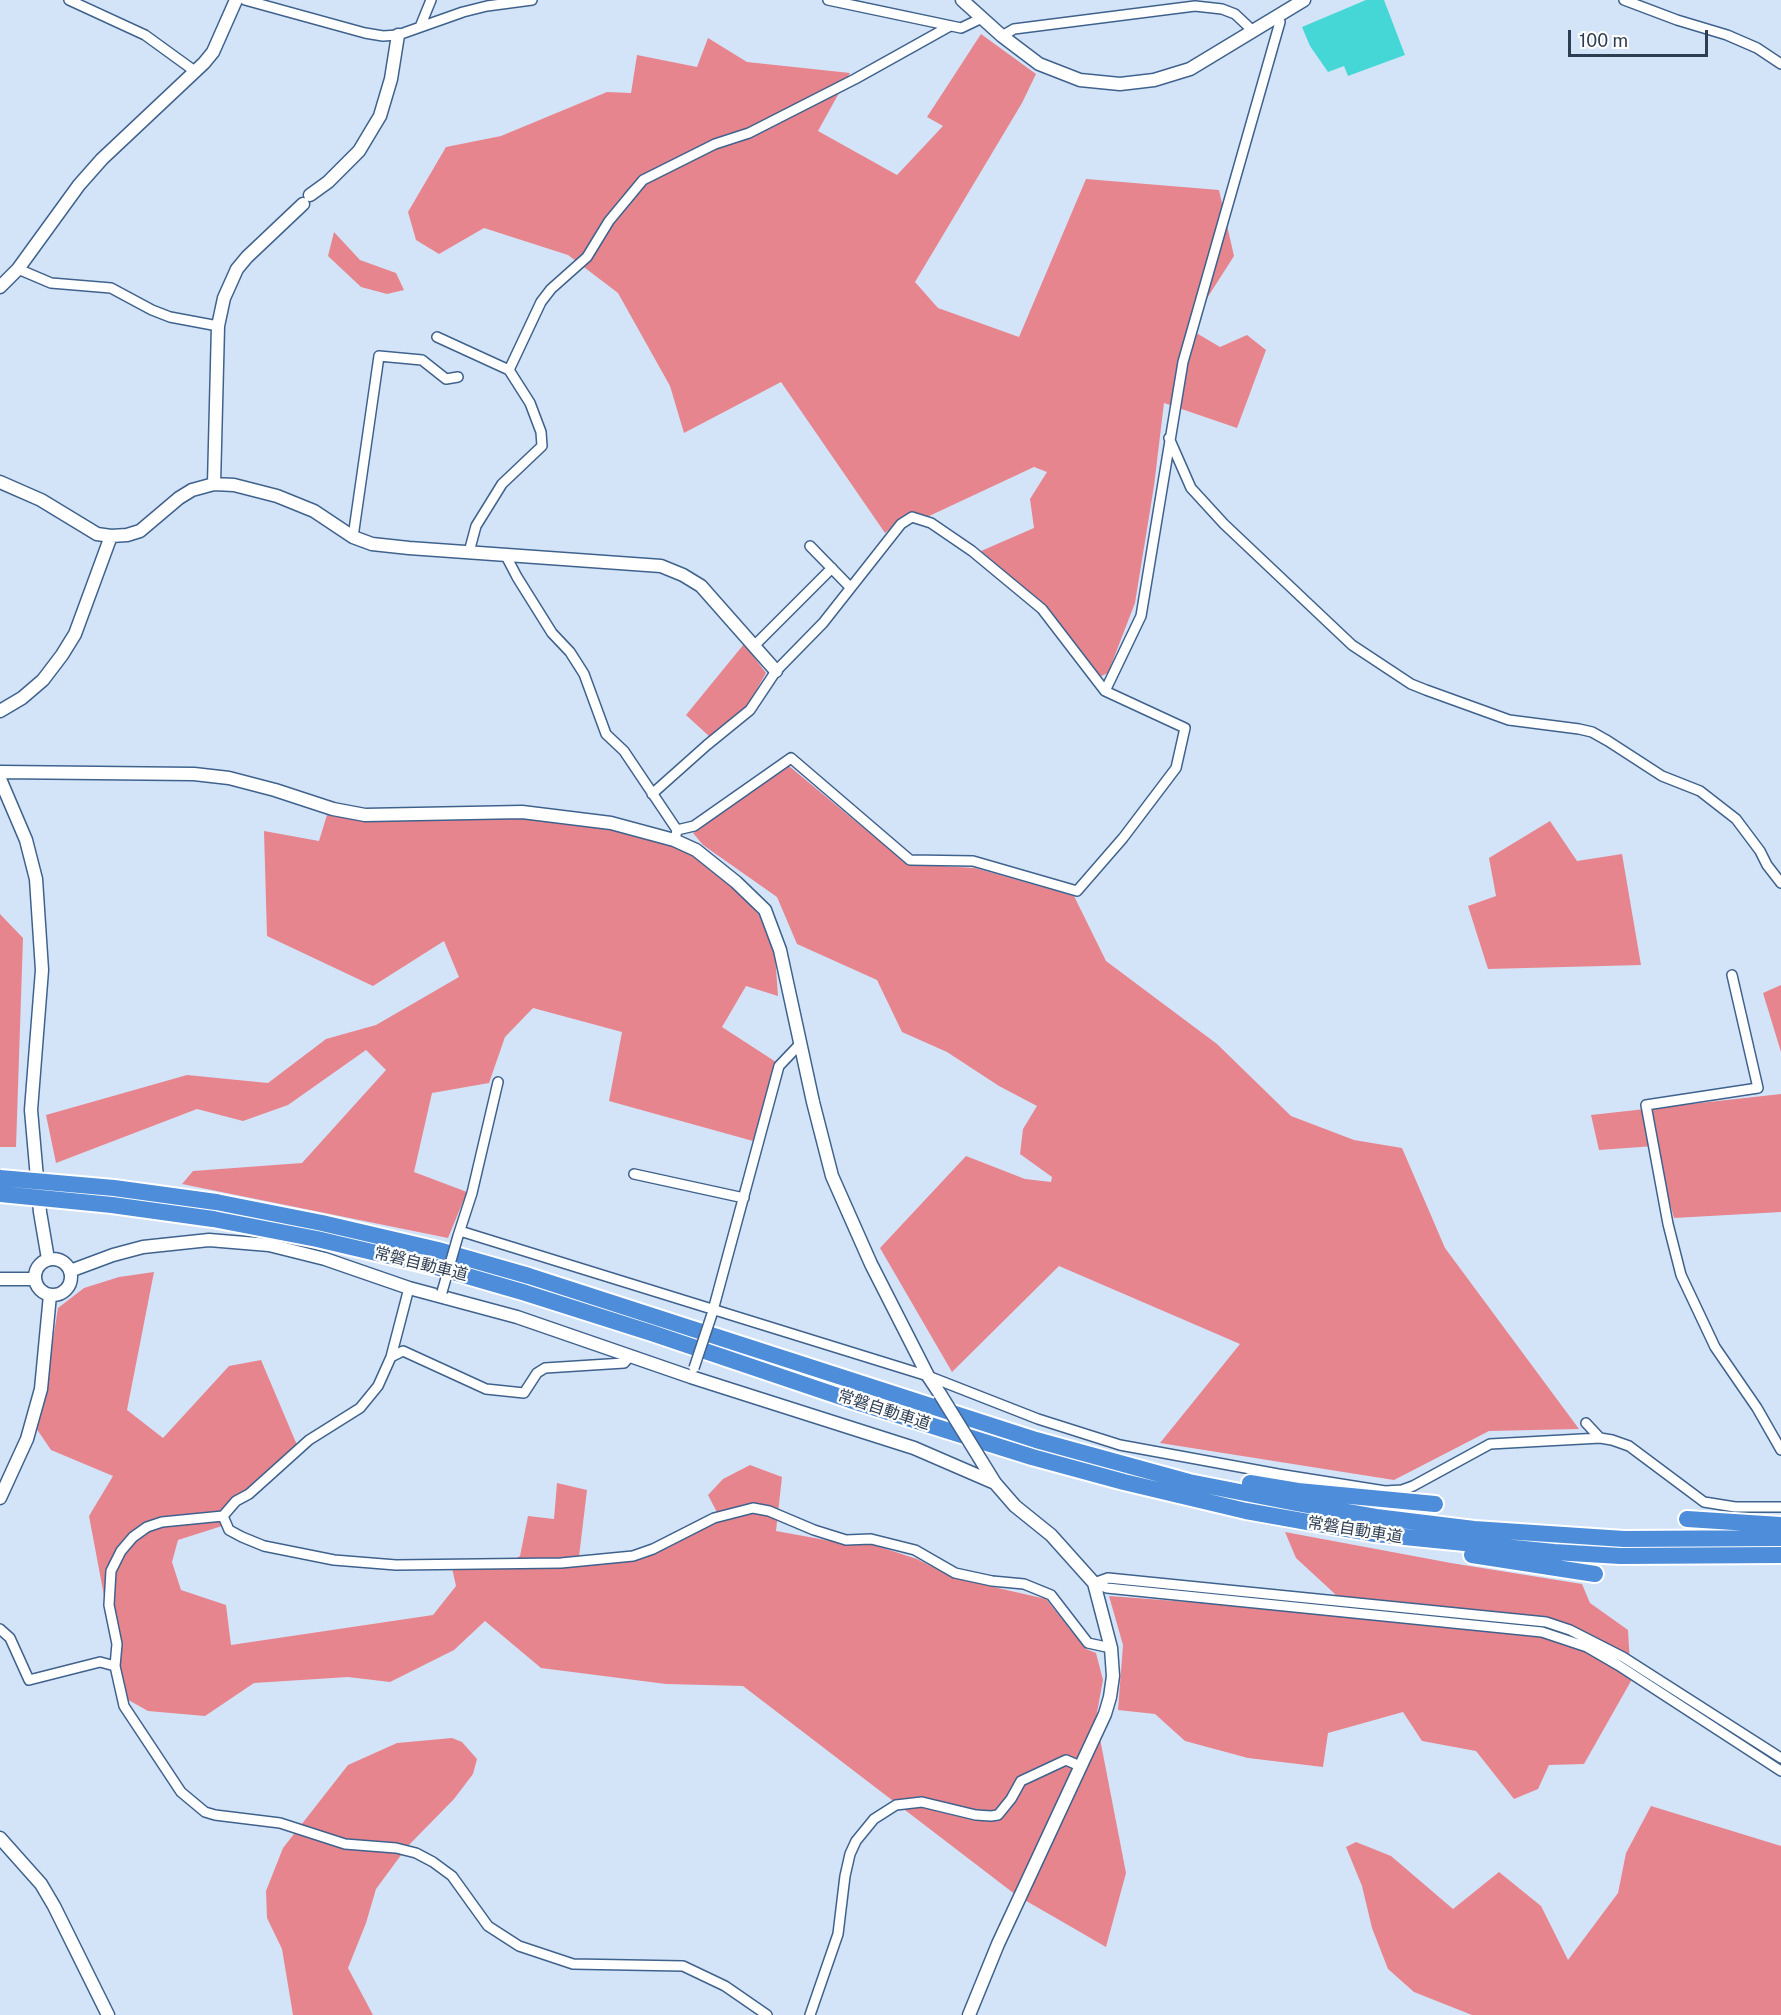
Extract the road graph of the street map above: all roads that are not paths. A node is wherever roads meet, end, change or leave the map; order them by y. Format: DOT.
graph roads {
  1 [pos="69,0"];
  2 [pos="236,0"];
  3 [pos="245,0"];
  4 [pos="431,0"];
  5 [pos="532,0"];
  6 [pos="831,0"];
  7 [pos="962,0"];
  8 [pos="1304,0"];
  9 [pos="1624,0"];
  10 [pos="982,18"];
  11 [pos="1280,22"];
  12 [pos="950,26"];
  13 [pos="420,27"];
  14 [pos="1252,30"];
  15 [pos="398,35"];
  16 [pos="1002,36"];
  17 [pos="1781,64"];
  18 [pos="196,72"];
  19 [pos="18,269"];
  20 [pos="0,287"];
  21 [pos="218,326"];
  22 [pos="437,337"];
  23 [pos="509,370"];
  24 [pos="458,377"];
  25 [pos="1169,438"];
  26 [pos="0,482"];
  27 [pos="214,484"];
  28 [pos="111,536"];
  29 [pos="353,537"];
  30 [pos="810,546"];
  31 [pos="469,552"];
  32 [pos="505,554"];
  33 [pos="832,568"];
  34 [pos="850,587"];
  35 [pos="754,646"];
  36 [pos="776,671"];
  37 [pos="1105,691"];
  38 [pos="0,711"];
  39 [pos="0,772"];
  40 [pos="0,779"];
  41 [pos="652,794"];
  42 [pos="676,835"];
  43 [pos="1781,883"];
  44 [pos="1732,975"];
  45 [pos="800,1044"];
  46 [pos="498,1082"];
  47 [pos="634,1174"];
  48 [pos="0,1178"];
  49 [pos="0,1194"];
  50 [pos="744,1198"];
  51 [pos="459,1233"];
  52 [pos="48,1259"];
  53 [pos="70,1271"];
  54 [pos="0,1279"];
  55 [pos="35,1279"];
  56 [pos="409,1288"];
  57 [pos="50,1295"];
  58 [pos="441,1295"];
  59 [pos="712,1311"];
  60 [pos="630,1356"];
  61 [pos="392,1357"];
  62 [pos="692,1372"];
  63 [pos="928,1376"];
  64 [pos="1586,1423"];
  65 [pos="1599,1438"];
  66 [pos="1781,1450"];
  67 [pos="1127,1466"];
  68 [pos="995,1483"];
  69 [pos="0,1497"];
  70 [pos="1435,1504"];
  71 [pos="1781,1508"];
  72 [pos="223,1516"];
  73 [pos="1687,1519"];
  74 [pos="1781,1524"];
  75 [pos="1375,1534"];
  76 [pos="1781,1538"];
  77 [pos="1781,1555"];
  78 [pos="1595,1574"];
  79 [pos="1094,1583"];
  80 [pos="0,1629"];
  81 [pos="1111,1648"];
  82 [pos="115,1666"];
  83 [pos="1781,1758"];
  84 [pos="1080,1766"];
  85 [pos="1781,1771"];
  86 [pos="0,1838"];
  87 [pos="108,2015"];
  88 [pos="767,2015"];
  89 [pos="810,2015"];
  90 [pos="969,2015"];
  1 -- 18 [label="street"];
  2 -- 18 [label="street"];
  3 -- 15 [label="street"];
  4 -- 13 [label="street"];
  5 -- 13 [label="street"];
  6 -- 12 [label="street"];
  7 -- 10 [label="street"];
  8 -- 14 [label="street"];
  9 -- 17 [label="street"];
  10 -- 12 [label="street"];
  10 -- 16 [label="street"];
  11 -- 25 [label="street"];
  12 -- 23 [label="street"];
  13 -- 15 [label="street"];
  14 -- 16 [label="street"];
  14 -- 16 [label="street"];
  15 -- 21 [label="street"];
  18 -- 19 [label="street"];
  19 -- 20 [label="street"];
  19 -- 21 [label="street"];
  21 -- 27 [label="street"];
  22 -- 23 [label="street"];
  23 -- 31 [label="street"];
  24 -- 29 [label="street"];
  25 -- 37 [label="street"];
  25 -- 43 [label="street"];
  26 -- 28 [label="street"];
  27 -- 28 [label="street"];
  27 -- 29 [label="street"];
  28 -- 38 [label="street"];
  29 -- 31 [label="street"];
  30 -- 33 [label="street"];
  31 -- 32 [label="street"];
  32 -- 35 [label="street"];
  32 -- 41 [label="street"];
  33 -- 34 [label="street"];
  33 -- 35 [label="street"];
  34 -- 36 [label="street"];
  34 -- 37 [label="street"];
  35 -- 36 [label="street"];
  36 -- 41 [label="street"];
  37 -- 42 [label="street"];
  39 -- 42 [label="street"];
  40 -- 52 [label="street"];
  41 -- 42 [label="street"];
  42 -- 45 [label="street"];
  44 -- 66 [label="street"];
  45 -- 50 [label="street"];
  45 -- 63 [label="street"];
  46 -- 51 [label="street"];
  47 -- 50 [label="street"];
  48 -- 67 [label="highway, 常磐自動車道, bridge"];
  49 -- 75 [label="highway, 常磐自動車道, bridge"];
  50 -- 59 [label="street"];
  51 -- 58 [label="street, bridge"];
  51 -- 59 [label="street"];
  52 -- 53 [label="street"];
  52 -- 55 [label="street"];
  53 -- 56 [label="street"];
  53 -- 57 [label="street"];
  54 -- 55 [label="street"];
  55 -- 57 [label="street"];
  56 -- 58 [label="street"];
  56 -- 61 [label="street"];
  57 -- 69 [label="street"];
  58 -- 60 [label="street"];
  59 -- 62 [label="street, bridge"];
  59 -- 63 [label="street"];
  60 -- 61 [label="street"];
  60 -- 62 [label="street"];
  61 -- 72 [label="street"];
  62 -- 68 [label="street"];
  63 -- 65 [label="street"];
  63 -- 68 [label="street, bridge"];
  64 -- 65 [label="street"];
  65 -- 71 [label="street"];
  67 -- 70 [label="highway"];
  67 -- 76 [label="highway, 常磐自動車道"];
  68 -- 79 [label="street"];
  72 -- 81 [label="street"];
  72 -- 82 [label="street"];
  73 -- 74 [label="highway"];
  75 -- 77 [label="highway, 常磐自動車道"];
  75 -- 78 [label="highway"];
  79 -- 81 [label="street"];
  79 -- 83 [label="street"];
  79 -- 85 [label="street"];
  80 -- 82 [label="street"];
  81 -- 84 [label="street"];
  82 -- 88 [label="street"];
  84 -- 89 [label="street"];
  84 -- 90 [label="street"];
  86 -- 87 [label="street"];
}
